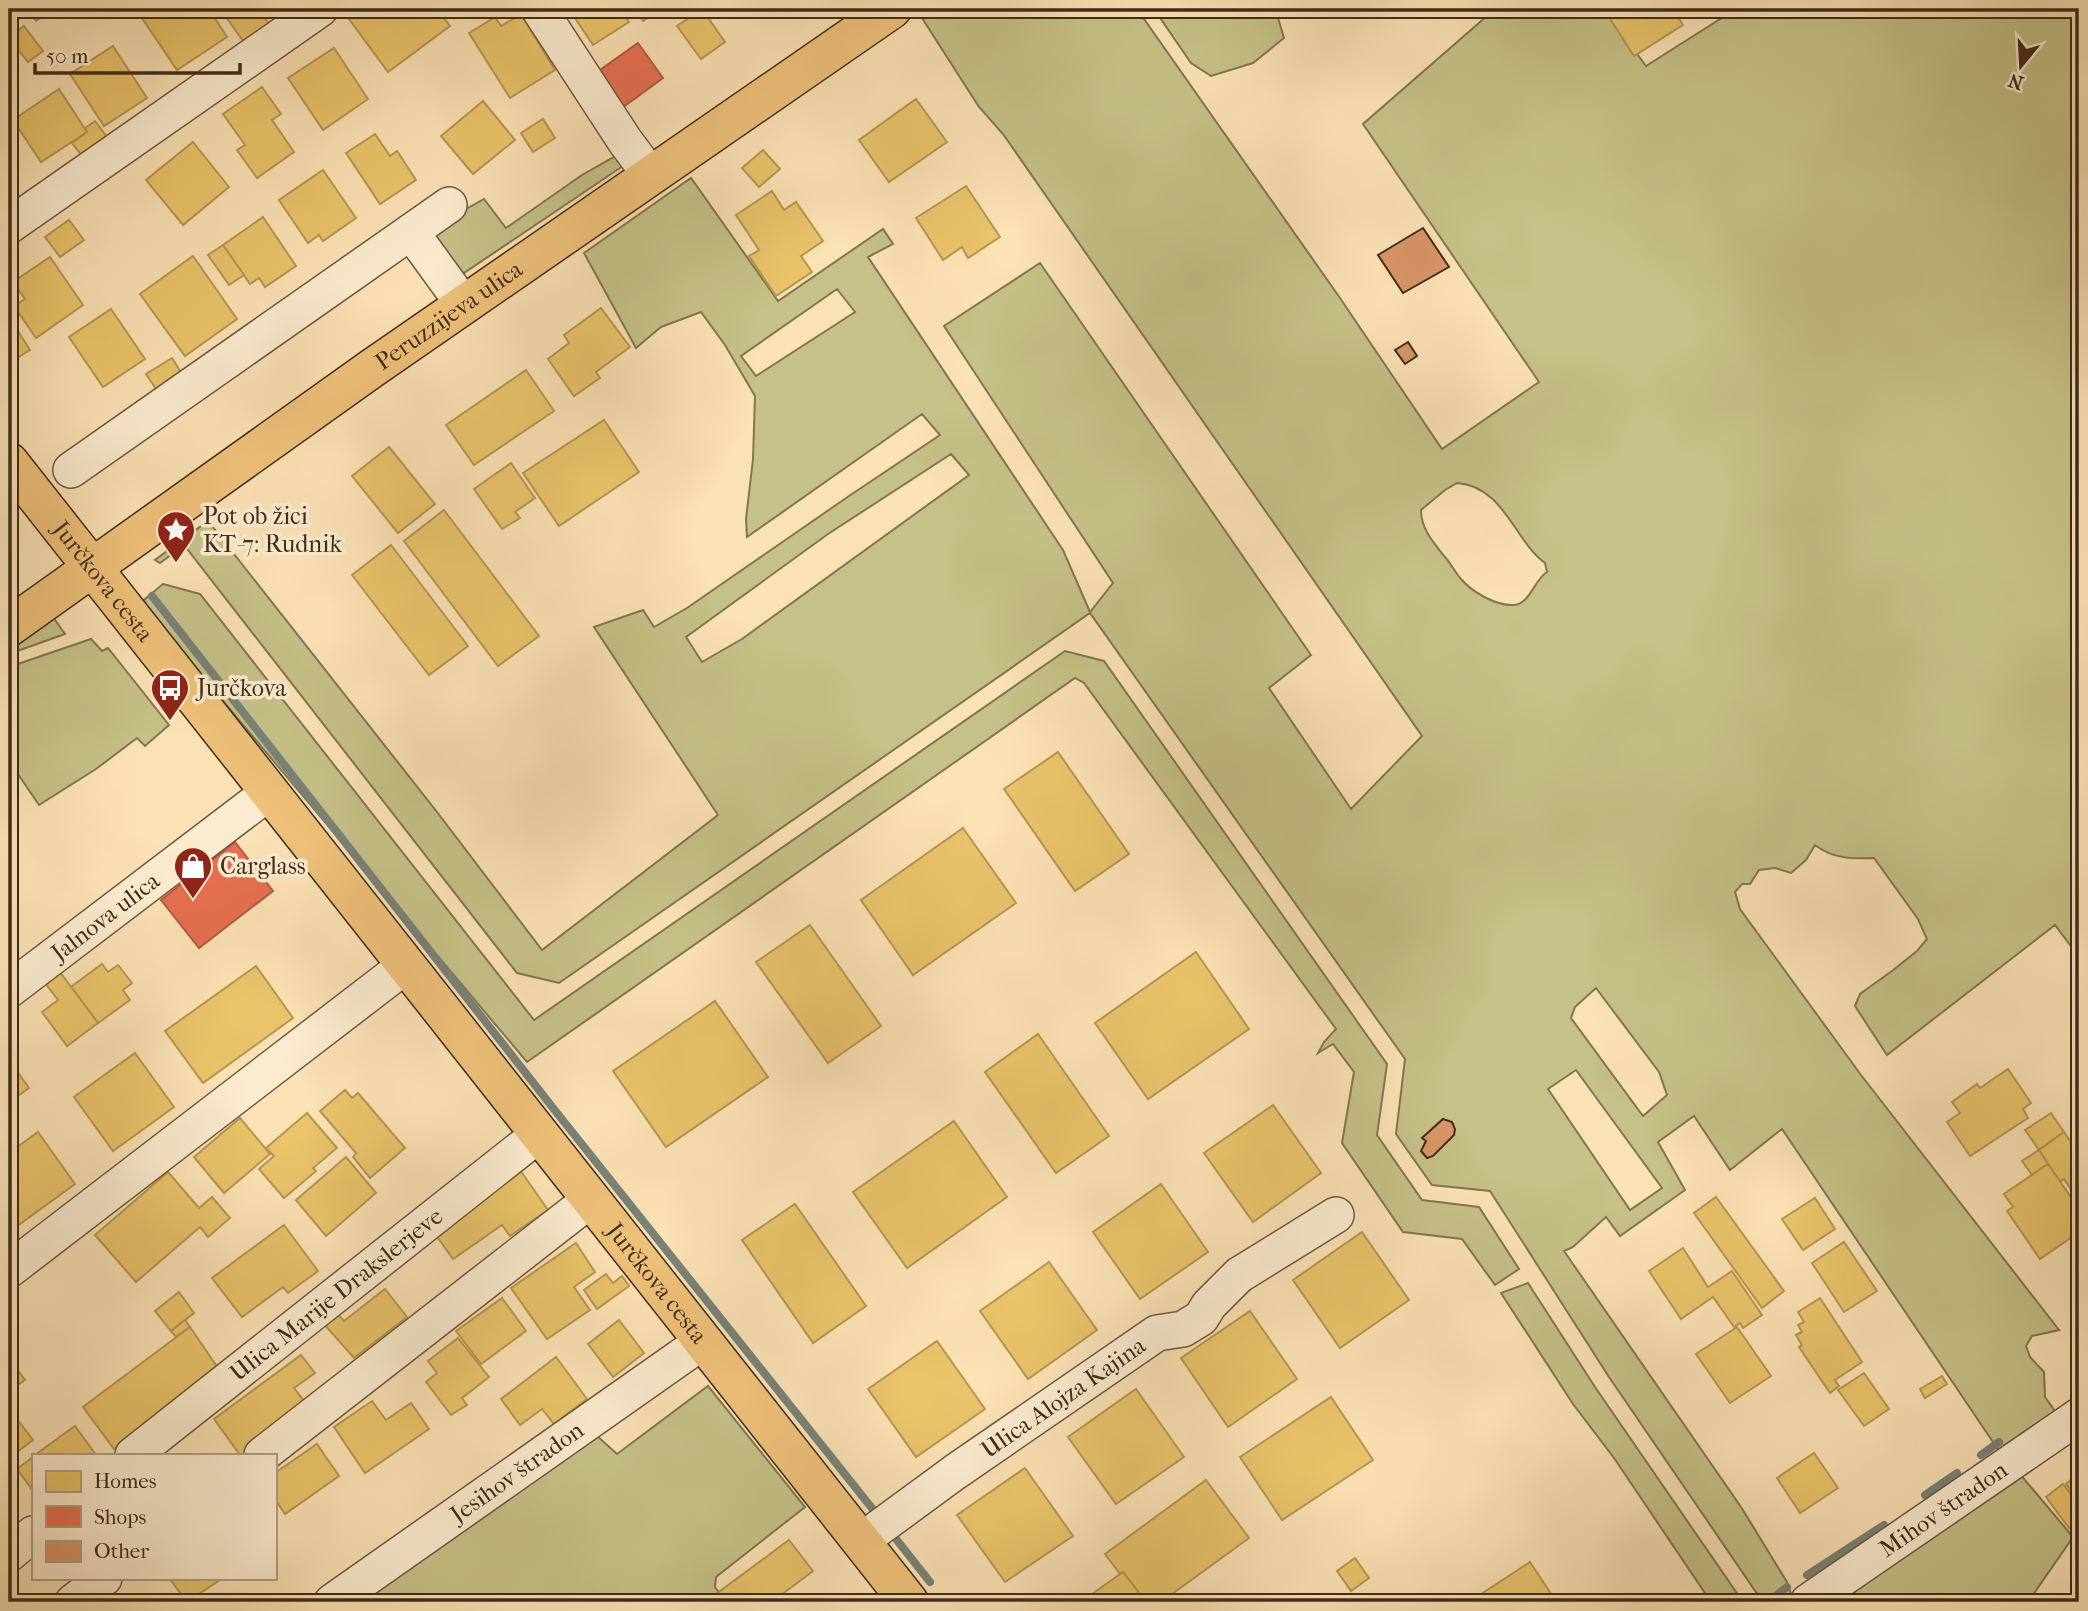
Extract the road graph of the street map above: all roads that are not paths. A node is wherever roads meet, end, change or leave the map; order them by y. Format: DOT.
graph roads {
  1 [pos="320,9"];
  2 [pos="538,9"];
  3 [pos="892,9"];
  4 [pos="650,176"];
  5 [pos="449,205"];
  6 [pos="9,226"];
  7 [pos="411,232"];
  8 [pos="464,305"];
  9 [pos="9,462"];
  10 [pos="71,470"];
  11 [pos="91,569"];
  12 [pos="9,627"];
  13 [pos="268,793"];
  14 [pos="405,966"];
  15 [pos="9,990"];
  16 [pos="538,1135"];
  17 [pos="590,1200"];
  18 [pos="1336,1215"];
  19 [pos="9,1270"];
  20 [pos="702,1342"];
  21 [pos="2079,1416"];
  22 [pos="134,1454"];
  23 [pos="263,1454"];
  24 [pos="878,1529"];
  25 [pos="32,1535"];
  26 [pos="9,1554"];
  27 [pos="101,1580"];
  28 [pos="73,1602"];
  29 [pos="332,1602"];
  30 [pos="909,1602"];
  31 [pos="1808,1602"];
  1 -- 6 [label="street"];
  2 -- 4 [label="street"];
  3 -- 4 [label="main road, Peruzzijeva ulica"];
  4 -- 8 [label="main road, Peruzzijeva ulica"];
  5 -- 7 [label="street"];
  7 -- 8 [label="street"];
  7 -- 10 [label="street"];
  8 -- 11 [label="main road, Peruzzijeva ulica"];
  9 -- 11 [label="main road, Jurčkova cesta"];
  11 -- 12 [label="main road, Peruzzijeva ulica"];
  11 -- 13 [label="main road, Jurčkova cesta"];
  13 -- 14 [label="main road, Jurčkova cesta"];
  13 -- 15 [label="street, Jalnova ulica"];
  14 -- 16 [label="main road, Jurčkova cesta"];
  14 -- 19 [label="street"];
  16 -- 17 [label="main road, Jurčkova cesta"];
  16 -- 22 [label="street, Ulica Marije Drakslerjeve"];
  17 -- 20 [label="main road, Jurčkova cesta"];
  17 -- 23 [label="street"];
  18 -- 24 [label="street, Ulica Alojza Kajina"];
  20 -- 24 [label="main road, Jurčkova cesta"];
  20 -- 29 [label="street, Jesihov štradon"];
  21 -- 31 [label="street, Mihov štradon"];
  24 -- 30 [label="main road, Jurčkova cesta"];
  25 -- 26 [label="street"];
  27 -- 28 [label="street"];
}
